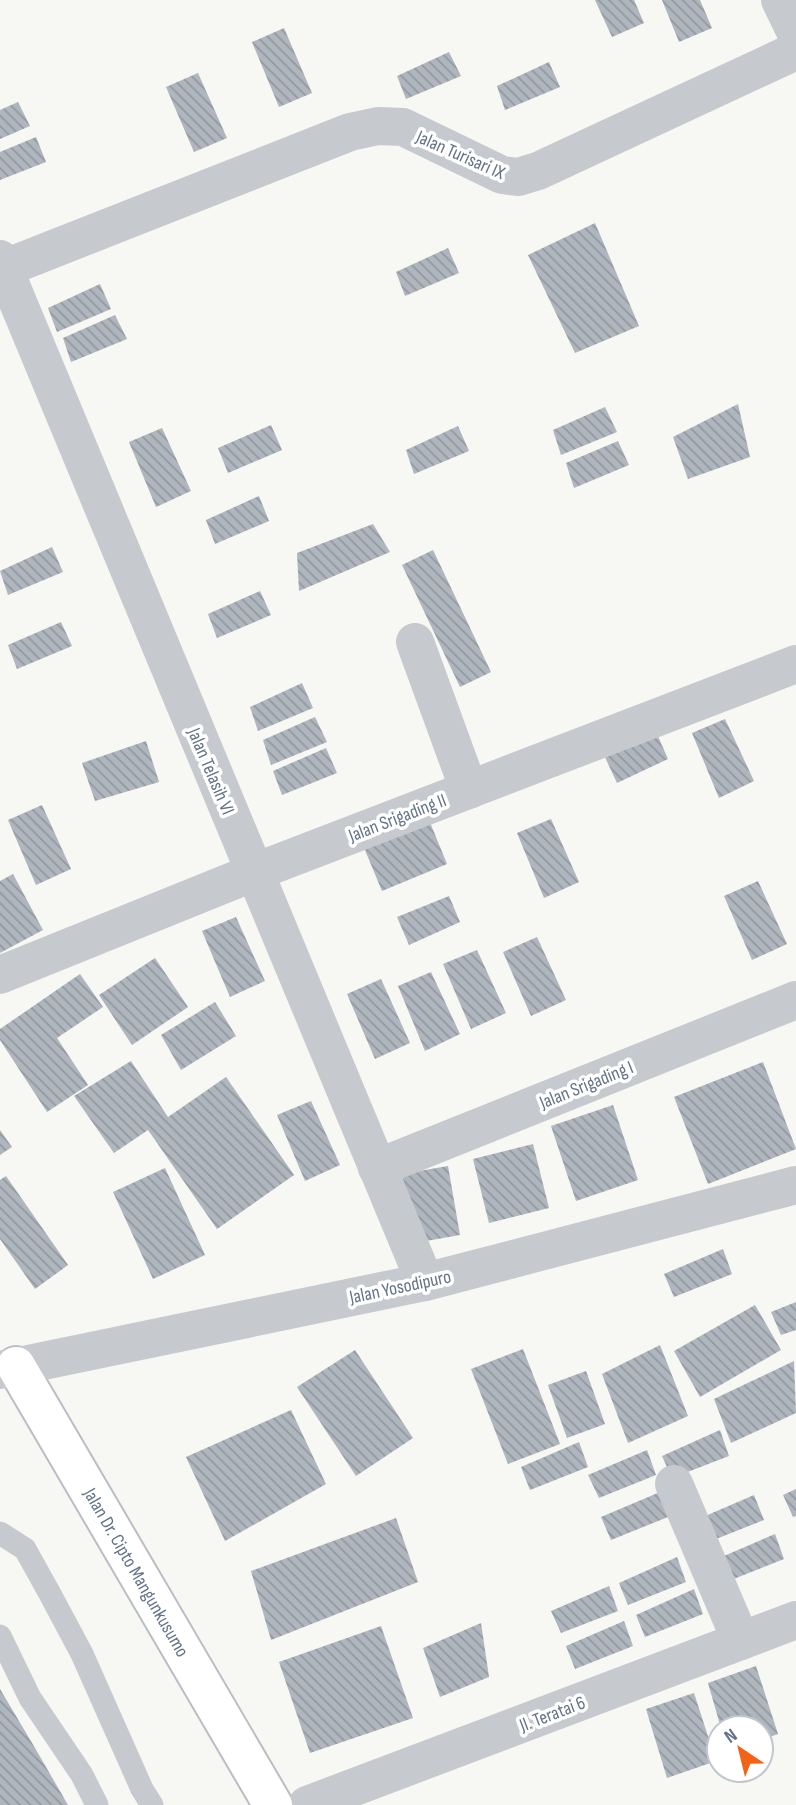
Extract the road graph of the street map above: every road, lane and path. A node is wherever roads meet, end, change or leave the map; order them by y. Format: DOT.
graph roads {
  1 [pos="779,0"];
  2 [pos="796,33"];
  3 [pos="796,51"];
  4 [pos="1,266"];
  5 [pos="415,642"];
  6 [pos="796,664"];
  7 [pos="469,790"];
  8 [pos="254,872"];
  9 [pos="0,975"];
  10 [pos="796,1000"];
  11 [pos="377,1168"];
  12 [pos="796,1185"];
  13 [pos="425,1282"];
  14 [pos="5,1358"];
  15 [pos="674,1484"];
  16 [pos="0,1533"];
  17 [pos="796,1620"];
  18 [pos="0,1636"];
  19 [pos="741,1641"];
  20 [pos="97,1805"];
  21 [pos="152,1805"];
  22 [pos="273,1805"];
  23 [pos="307,1805"];
  1 -- 2 [label="street"];
  3 -- 4 [label="street, Jalan Turisari IX"];
  4 -- 8 [label="street, Jalan Telasih VI"];
  5 -- 7 [label="street"];
  6 -- 7 [label="street, Jalan Srigading II"];
  7 -- 8 [label="street, Jalan Srigading II"];
  8 -- 9 [label="street, Jalan Srigading II"];
  8 -- 11 [label="street, Jalan Telasih VI"];
  10 -- 11 [label="street, Jalan Srigading I"];
  11 -- 13 [label="street, Jalan Telasih VI"];
  12 -- 13 [label="street, Jalan Yosodipuro"];
  13 -- 14 [label="street, Jalan Yosodipuro"];
  14 -- 22 [label="main road, Jalan Dr. Cipto Mangunkusumo"];
  15 -- 19 [label="street"];
  16 -- 21 [label="lane"];
  17 -- 19 [label="street, Jl. Teratai 6"];
  18 -- 20 [label="lane"];
  19 -- 23 [label="street, Jl. Teratai 6"];
}
